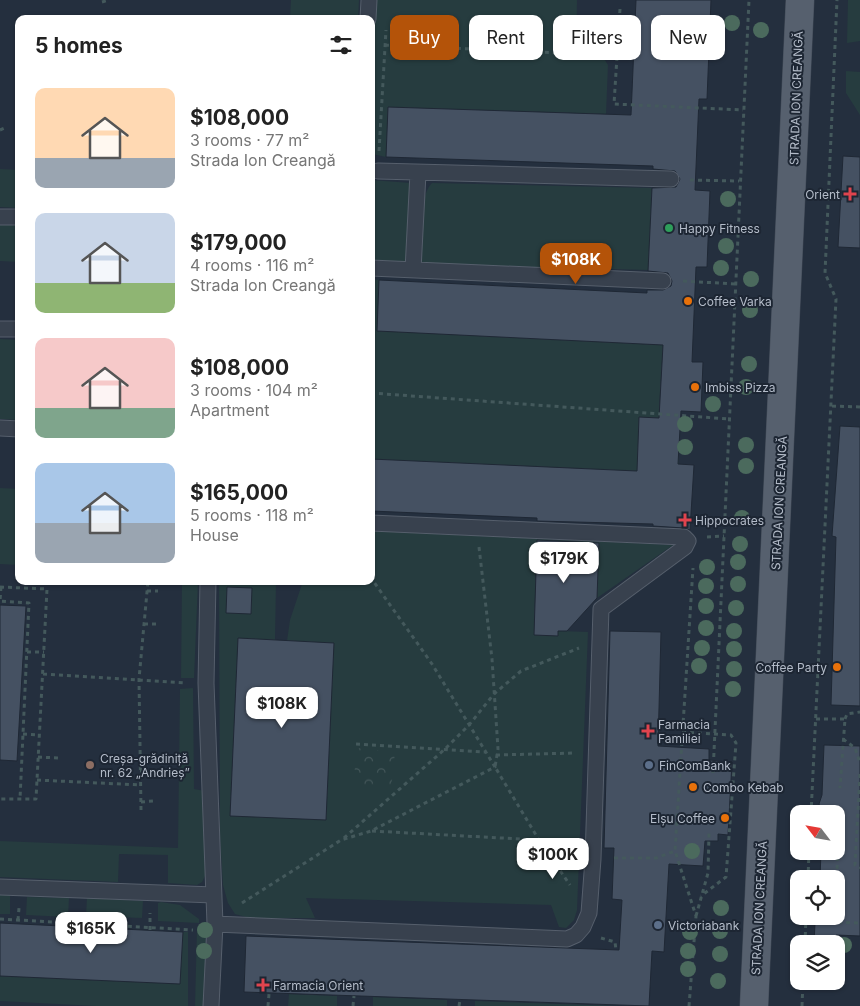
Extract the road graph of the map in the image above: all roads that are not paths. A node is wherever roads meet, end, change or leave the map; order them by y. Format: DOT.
graph roads {
  1 [pos="369,0"];
  2 [pos="800,0"];
  3 [pos="368,15"];
  4 [pos="378,171"];
  5 [pos="418,173"];
  6 [pos="671,179"];
  7 [pos="0,217"];
  8 [pos="15,217"];
  9 [pos="375,268"];
  10 [pos="413,270"];
  11 [pos="663,281"];
  12 [pos="0,329"];
  13 [pos="15,330"];
  14 [pos="0,428"];
  15 [pos="15,429"];
  16 [pos="375,522"];
  17 [pos="208,585"];
  18 [pos="0,887"];
  19 [pos="214,895"];
  20 [pos="215,924"];
  21 [pos="212,1006"];
  22 [pos="754,1006"];
  1 -- 3 [label="lane"];
  2 -- 22 [label="main road, STRADA ION CREANGĂ"];
  4 -- 5 [label="lane"];
  5 -- 6 [label="lane"];
  5 -- 10 [label="lane"];
  7 -- 8 [label="lane"];
  9 -- 10 [label="lane"];
  10 -- 11 [label="lane"];
  12 -- 13 [label="lane"];
  14 -- 15 [label="lane"];
  16 -- 20 [label="lane"];
  17 -- 19 [label="lane"];
  18 -- 19 [label="lane"];
  19 -- 20 [label="lane"];
  20 -- 21 [label="lane"];
}
